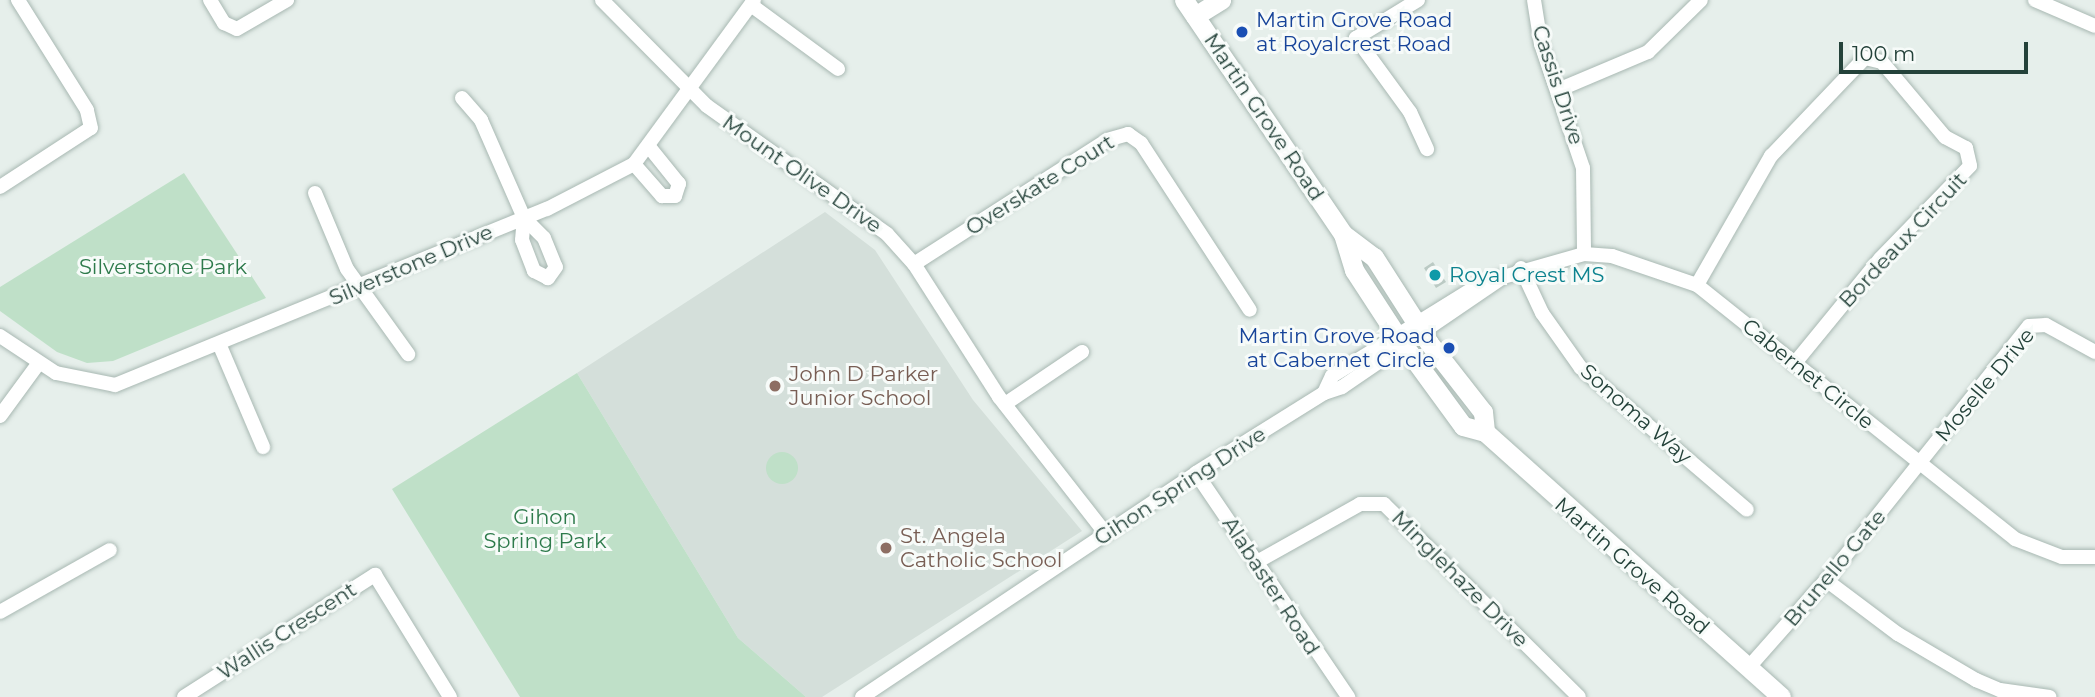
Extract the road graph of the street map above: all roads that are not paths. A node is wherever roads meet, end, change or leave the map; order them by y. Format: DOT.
graph roads {
  1 [pos="18,0"];
  2 [pos="210,0"];
  3 [pos="287,0"];
  4 [pos="602,0"];
  5 [pos="1221,0"];
  6 [pos="1418,0"];
  7 [pos="1534,0"];
  8 [pos="1702,0"];
  9 [pos="2035,0"];
  10 [pos="752,2"];
  11 [pos="1190,8"];
  12 [pos="2095,26"];
  13 [pos="838,69"];
  14 [pos="691,90"];
  15 [pos="1558,90"];
  16 [pos="462,98"];
  17 [pos="650,148"];
  18 [pos="1427,149"];
  19 [pos="634,164"];
  20 [pos="0,187"];
  21 [pos="315,193"];
  22 [pos="524,218"];
  23 [pos="1343,234"];
  24 [pos="1584,254"];
  25 [pos="914,264"];
  26 [pos="1521,268"];
  27 [pos="362,285"];
  28 [pos="1697,285"];
  29 [pos="1250,310"];
  30 [pos="1418,327"];
  31 [pos="0,336"];
  32 [pos="1399,340"];
  33 [pos="220,346"];
  34 [pos="1082,352"];
  35 [pos="2095,352"];
  36 [pos="408,354"];
  37 [pos="37,364"];
  38 [pos="1794,364"];
  39 [pos="1005,404"];
  40 [pos="0,416"];
  41 [pos="1485,432"];
  42 [pos="263,447"];
  43 [pos="1919,467"];
  44 [pos="1196,473"];
  45 [pos="1747,510"];
  46 [pos="1106,534"];
  47 [pos="110,550"];
  48 [pos="2095,557"];
  49 [pos="1255,563"];
  50 [pos="1826,580"];
  51 [pos="2,608"];
  52 [pos="1749,667"];
  53 [pos="184,697"];
  54 [pos="450,697"];
  55 [pos="862,697"];
  56 [pos="1348,697"];
  57 [pos="1578,697"];
  58 [pos="1781,697"];
  59 [pos="2050,697"];
  1 -- 20 [label="street"];
  2 -- 3 [label="street"];
  4 -- 14 [label="street, Mount Olive Drive"];
  5 -- 11 [label="main road"];
  6 -- 18 [label="street"];
  7 -- 15 [label="street, Cassis Drive"];
  8 -- 15 [label="street"];
  9 -- 12 [label="street"];
  10 -- 13 [label="street"];
  10 -- 14 [label="street, Silverstone Drive"];
  11 -- 23 [label="main road, Martin Grove Road"];
  14 -- 17 [label="street, Silverstone Drive"];
  14 -- 25 [label="street, Mount Olive Drive"];
  15 -- 24 [label="street, Cassis Drive"];
  16 -- 22 [label="street"];
  17 -- 19 [label="street, Silverstone Drive"];
  17 -- 19 [label="street"];
  19 -- 22 [label="street, Silverstone Drive"];
  21 -- 27 [label="street"];
  22 -- 27 [label="street, Silverstone Drive"];
  23 -- 30 [label="main road, Martin Grove Road"];
  23 -- 32 [label="main road, Martin Grove Road"];
  24 -- 26 [label="street, Cabernet Circle"];
  24 -- 28 [label="street, Cabernet Circle"];
  25 -- 29 [label="street, Overskate Court"];
  25 -- 39 [label="street, Mount Olive Drive"];
  26 -- 30 [label="street, Cabernet Circle"];
  26 -- 45 [label="street, Sonoma Way"];
  27 -- 33 [label="street, Silverstone Drive"];
  27 -- 36 [label="street"];
  28 -- 38 [label="street, Cabernet Circle"];
  28 -- 38 [label="street, Bordeaux Circuit"];
  30 -- 32 [label="street, Gihon Spring Drive"];
  30 -- 41 [label="main road, Martin Grove Road"];
  31 -- 37 [label="street, Silverstone Drive"];
  32 -- 41 [label="main road, Martin Grove Road"];
  32 -- 44 [label="street, Gihon Spring Drive"];
  33 -- 37 [label="street, Silverstone Drive"];
  33 -- 42 [label="street"];
  34 -- 39 [label="street"];
  35 -- 43 [label="street, Moselle Drive"];
  37 -- 40 [label="street"];
  38 -- 43 [label="street, Cabernet Circle"];
  39 -- 46 [label="street, Mount Olive Drive"];
  41 -- 52 [label="main road, Martin Grove Road"];
  43 -- 48 [label="street, Cabernet Circle"];
  43 -- 50 [label="street, Brunello Gate"];
  44 -- 46 [label="street, Gihon Spring Drive"];
  44 -- 49 [label="street, Alabaster Road"];
  46 -- 55 [label="street, Gihon Spring Drive"];
  47 -- 51 [label="street"];
  49 -- 56 [label="street, Alabaster Road"];
  49 -- 57 [label="street, Minglehaze Drive"];
  50 -- 52 [label="street, Brunello Gate"];
  50 -- 59 [label="street"];
  52 -- 58 [label="main road, Martin Grove Road"];
  53 -- 54 [label="street, Wallis Crescent"];
}
